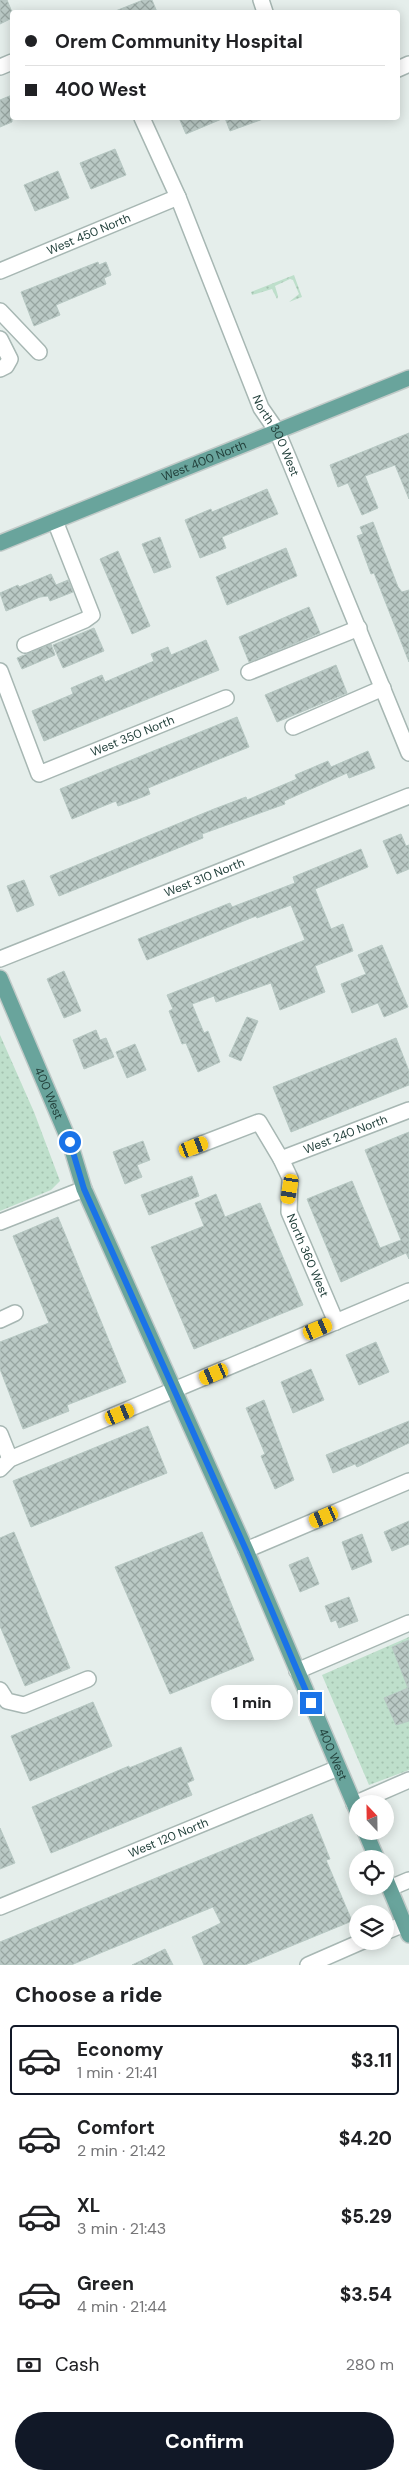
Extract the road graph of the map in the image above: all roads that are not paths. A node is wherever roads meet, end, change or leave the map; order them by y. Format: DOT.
graph roads {
  1 [pos="143,120"];
  2 [pos="178,198"];
  3 [pos="0,270"];
  4 [pos="0,311"];
  5 [pos="0,339"];
  6 [pos="39,352"];
  7 [pos="0,369"];
  8 [pos="409,378"];
  9 [pos="277,431"];
  10 [pos="55,521"];
  11 [pos="0,543"];
  12 [pos="359,628"];
  13 [pos="25,645"];
  14 [pos="0,671"];
  15 [pos="248,672"];
  16 [pos="383,688"];
  17 [pos="226,698"];
  18 [pos="293,727"];
  19 [pos="409,753"];
  20 [pos="409,796"];
  21 [pos="0,959"];
  22 [pos="0,978"];
  23 [pos="409,1110"];
  24 [pos="194,1147"];
  25 [pos="282,1159"];
  26 [pos="84,1189"];
  27 [pos="0,1222"];
  28 [pos="409,1291"];
  29 [pos="16,1312"];
  30 [pos="0,1320"];
  31 [pos="336,1322"];
  32 [pos="174,1392"];
  33 [pos="0,1434"];
  34 [pos="5,1464"];
  35 [pos="409,1481"];
  36 [pos="246,1550"];
  37 [pos="409,1623"];
  38 [pos="297,1671"];
  39 [pos="88,1679"];
  40 [pos="0,1690"];
  41 [pos="338,1768"];
  42 [pos="409,1780"];
  43 [pos="350,1795"];
  44 [pos="382,1795"];
  45 [pos="409,1880"];
  46 [pos="394,1881"];
  47 [pos="392,1895"];
  48 [pos="0,1907"];
  49 [pos="406,1929"];
  50 [pos="349,1947"];
  51 [pos="308,1965"];
  1 -- 2 [label="street, North 300 West"];
  2 -- 3 [label="street, West 450 North"];
  2 -- 9 [label="street, North 300 West"];
  4 -- 6 [label="street"];
  5 -- 7 [label="street"];
  8 -- 9 [label="main road, West 400 North"];
  9 -- 10 [label="main road, West 400 North"];
  9 -- 12 [label="street, North 300 West"];
  10 -- 11 [label="main road, West 400 North"];
  10 -- 13 [label="street"];
  12 -- 15 [label="street"];
  12 -- 16 [label="street, North 300 West"];
  14 -- 17 [label="street, West 350 North"];
  16 -- 18 [label="street"];
  16 -- 19 [label="street, North 300 West"];
  20 -- 21 [label="street, West 310 North"];
  22 -- 26 [label="main road, 400 West"];
  23 -- 25 [label="street, West 240 North"];
  24 -- 25 [label="street, North 360 West"];
  25 -- 31 [label="street, North 360 West"];
  26 -- 27 [label="street"];
  26 -- 32 [label="main road, 400 West"];
  28 -- 31 [label="street"];
  29 -- 30 [label="street"];
  31 -- 32 [label="street"];
  32 -- 34 [label="street"];
  32 -- 36 [label="main road, 400 West"];
  33 -- 34 [label="street"];
  35 -- 36 [label="street"];
  36 -- 38 [label="main road, 400 West"];
  37 -- 38 [label="street"];
  38 -- 41 [label="main road, 400 West"];
  39 -- 40 [label="street"];
  41 -- 43 [label="main road, 400 West"];
  41 -- 48 [label="street, West 120 North"];
  42 -- 44 [label="street"];
  45 -- 46 [label="street"];
  47 -- 49 [label="main road"];
  50 -- 51 [label="street"];
}
